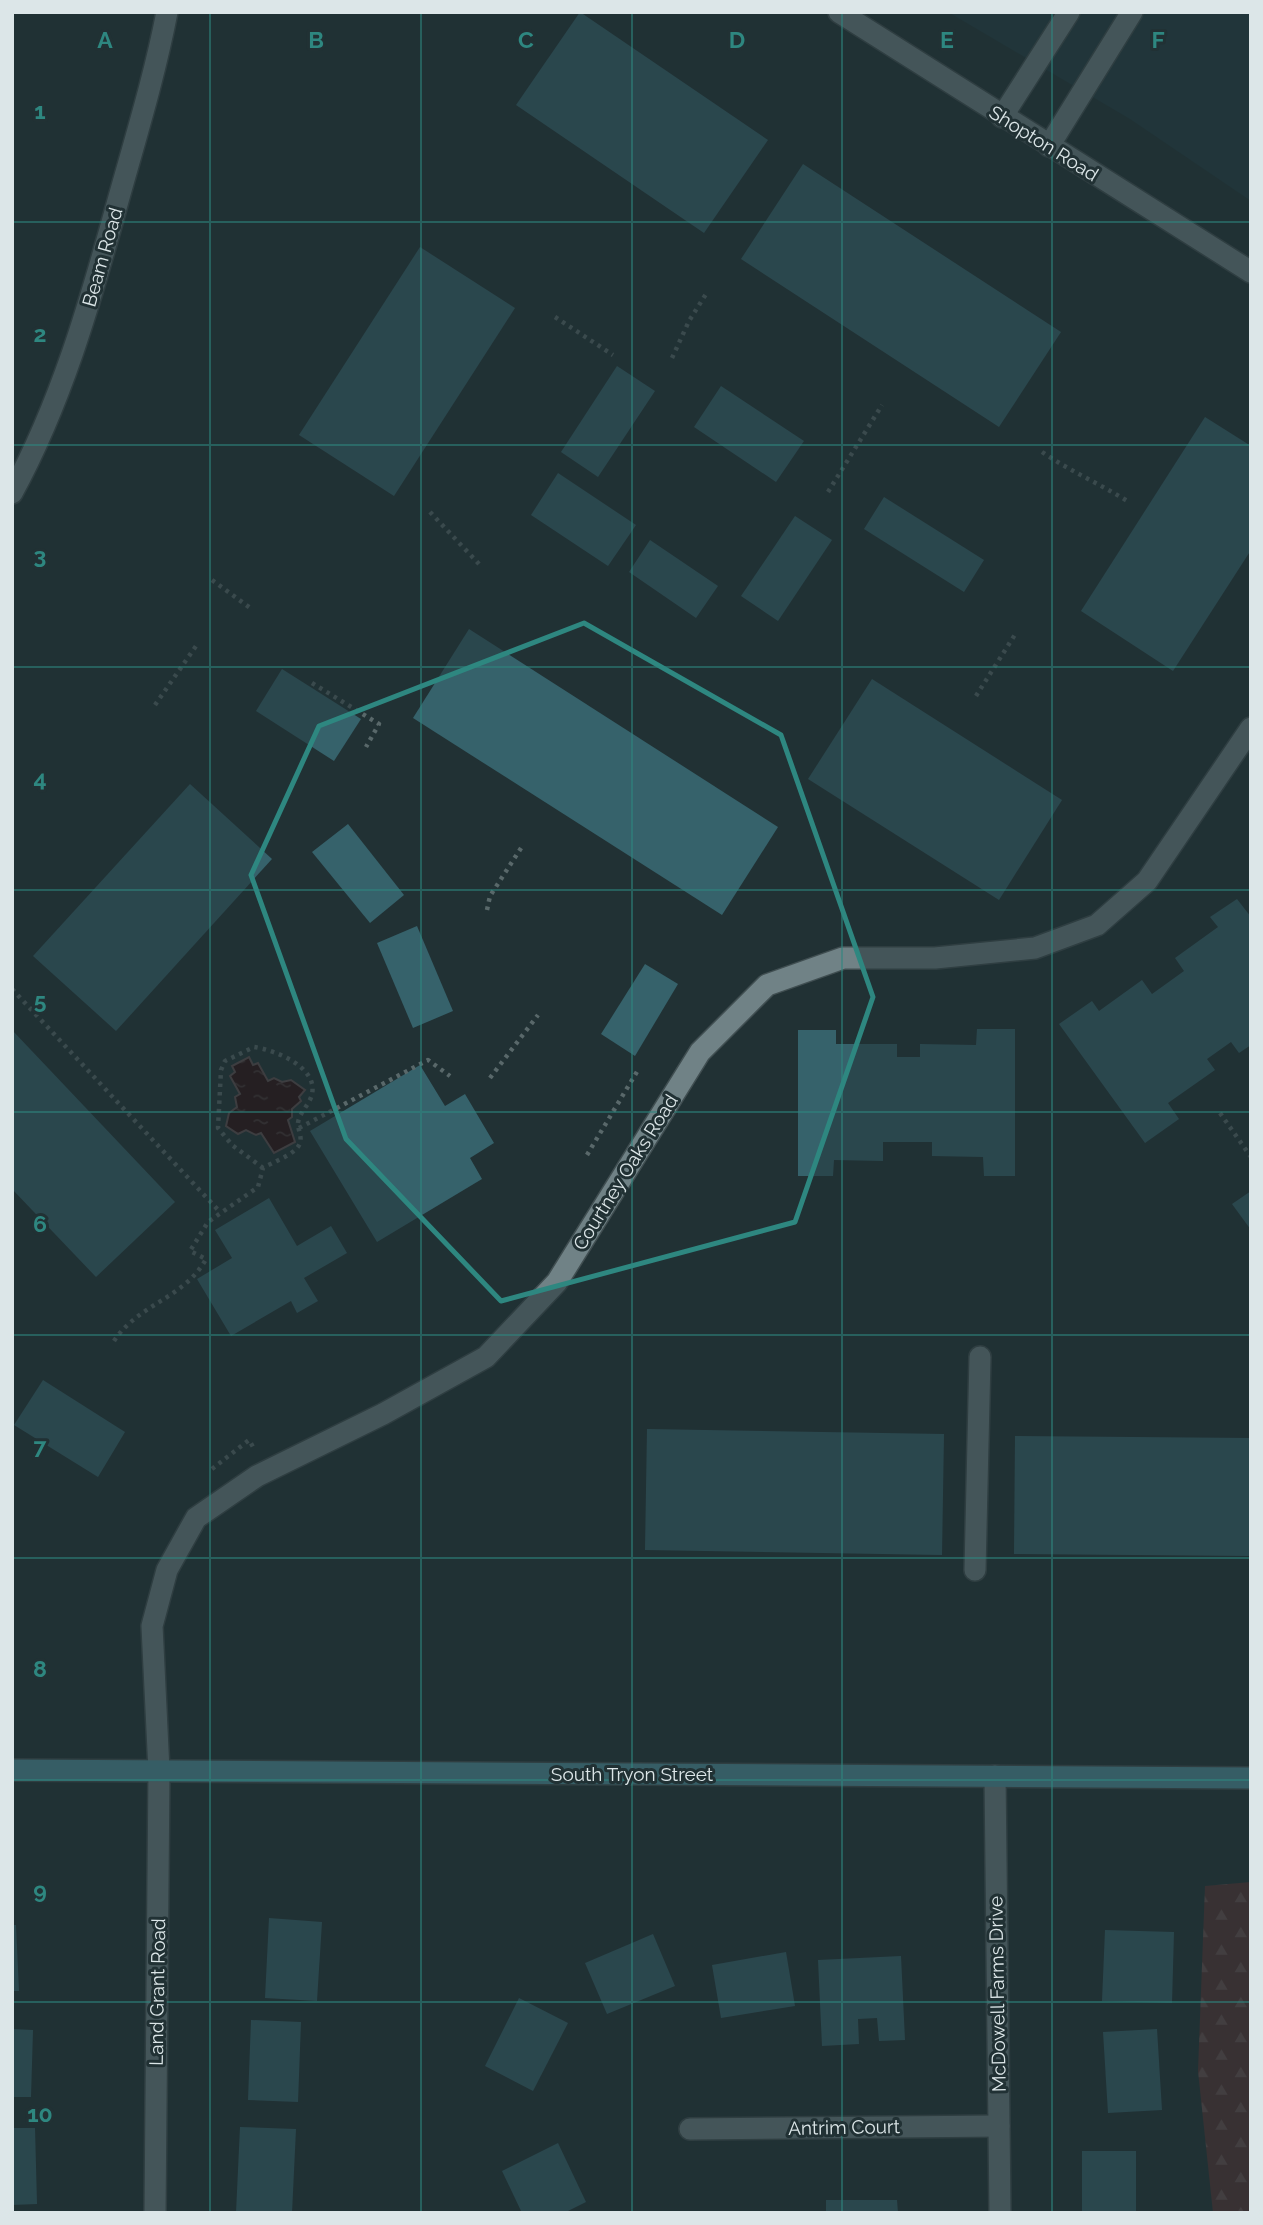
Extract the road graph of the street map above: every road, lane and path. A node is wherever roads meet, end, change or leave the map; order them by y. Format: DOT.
graph roads {
  1 [pos="167,12"];
  2 [pos="839,12"];
  3 [pos="1069,12"];
  4 [pos="1132,12"];
  5 [pos="1002,117"];
  6 [pos="1049,146"];
  7 [pos="1251,272"];
  8 [pos="706,294"];
  9 [pos="555,317"];
  10 [pos="613,355"];
  11 [pos="673,358"];
  12 [pos="883,405"];
  13 [pos="1042,452"];
  14 [pos="828,492"];
  15 [pos="12,493"];
  16 [pos="1129,502"];
  17 [pos="430,512"];
  18 [pos="479,564"];
  19 [pos="212,580"];
  20 [pos="253,610"];
  21 [pos="1016,633"];
  22 [pos="195,646"];
  23 [pos="312,683"];
  24 [pos="976,696"];
  25 [pos="155,705"];
  26 [pos="1251,728"];
  27 [pos="366,747"];
  28 [pos="523,845"];
  29 [pos="487,909"];
  30 [pos="12,989"];
  31 [pos="538,1015"];
  32 [pos="638,1070"];
  33 [pos="450,1076"];
  34 [pos="490,1078"];
  35 [pos="1220,1113"];
  36 [pos="299,1128"];
  37 [pos="587,1155"];
  38 [pos="1251,1157"];
  39 [pos="263,1168"];
  40 [pos="220,1212"];
  41 [pos="114,1341"];
  42 [pos="979,1357"];
  43 [pos="975,1570"];
  44 [pos="12,1770"];
  45 [pos="159,1771"];
  46 [pos="995,1776"];
  47 [pos="1251,1779"];
  48 [pos="999,2126"];
  49 [pos="690,2129"];
  50 [pos="155,2213"];
  51 [pos="1000,2213"];
  1 -- 15 [label="street, Beam Road"];
  2 -- 5 [label="street, Shopton Road"];
  3 -- 5 [label="street"];
  4 -- 6 [label="street"];
  5 -- 6 [label="street, Shopton Road"];
  6 -- 7 [label="street, Shopton Road"];
  8 -- 11 [label="path"];
  9 -- 10 [label="path"];
  12 -- 14 [label="path"];
  13 -- 16 [label="path"];
  17 -- 18 [label="path"];
  19 -- 20 [label="path"];
  21 -- 24 [label="path"];
  22 -- 25 [label="path"];
  23 -- 27 [label="path"];
  26 -- 45 [label="street, Courtney Oaks Road"];
  28 -- 29 [label="path"];
  30 -- 40 [label="path"];
  31 -- 34 [label="path"];
  32 -- 37 [label="path"];
  33 -- 36 [label="path"];
  35 -- 38 [label="path"];
  36 -- 39 [label="path"];
  36 -- 39 [label="path"];
  39 -- 40 [label="path"];
  40 -- 41 [label="path"];
  42 -- 43 [label="street"];
  44 -- 45 [label="main road, South Tryon Street"];
  45 -- 46 [label="main road, South Tryon Street"];
  45 -- 50 [label="street, Land Grant Road"];
  46 -- 47 [label="main road, South Tryon Street"];
  46 -- 48 [label="street, McDowell Farms Drive"];
  48 -- 49 [label="street, Antrim Court"];
  48 -- 51 [label="street, McDowell Farms Drive"];
}
